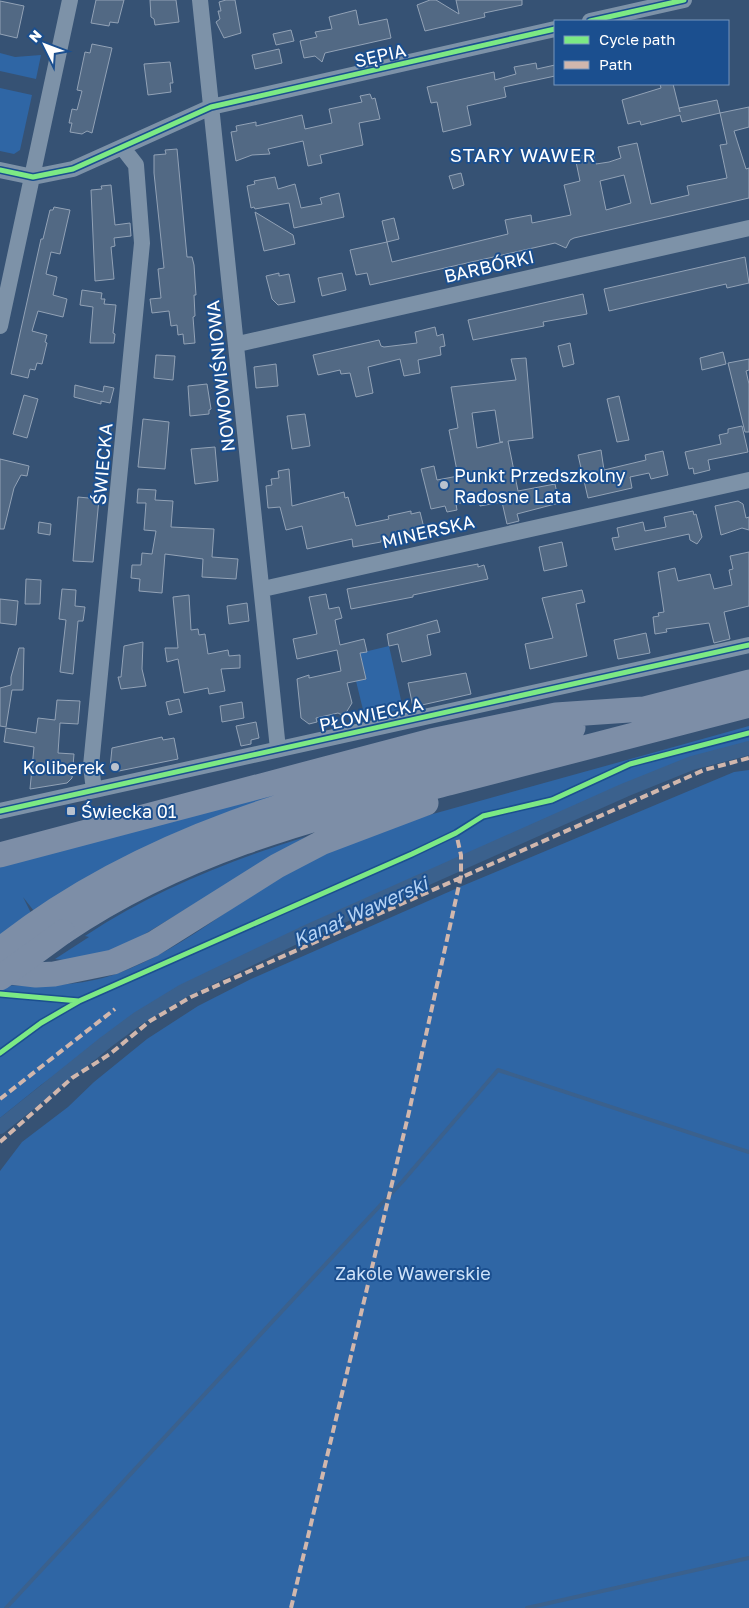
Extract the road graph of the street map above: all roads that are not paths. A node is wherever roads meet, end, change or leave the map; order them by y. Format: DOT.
graph roads {
  1 [pos="70,0"];
  2 [pos="200,0"];
  3 [pos="684,0"];
  4 [pos="594,20"];
  5 [pos="554,29"];
  6 [pos="211,107"];
  7 [pos="122,147"];
  8 [pos="0,170"];
  9 [pos="33,177"];
  10 [pos="749,228"];
  11 [pos="0,326"];
  12 [pos="238,344"];
  13 [pos="749,480"];
  14 [pos="263,589"];
  15 [pos="749,646"];
  16 [pos="749,682"];
  17 [pos="749,705"];
  18 [pos="644,709"];
  19 [pos="278,748"];
  20 [pos="465,778"];
  21 [pos="94,790"];
  22 [pos="0,811"];
  23 [pos="0,855"];
  24 [pos="0,950"];
  25 [pos="0,971"];
  26 [pos="0,978"];
  1 -- 9 [label="street"];
  2 -- 6 [label="street, NOWOWIŚNIOWA"];
  3 -- 4 [label="street"];
  5 -- 6 [label="street, SĘPIA"];
  6 -- 7 [label="street, SĘPIA"];
  6 -- 12 [label="street, NOWOWIŚNIOWA"];
  7 -- 9 [label="street, SĘPIA"];
  7 -- 21 [label="street, ŚWIECKA"];
  8 -- 9 [label="street"];
  9 -- 11 [label="street"];
  10 -- 12 [label="street, BARBÓRKI"];
  12 -- 14 [label="street, NOWOWIŚNIOWA"];
  13 -- 14 [label="street, MINERSKA"];
  14 -- 19 [label="street, NOWOWIŚNIOWA"];
  15 -- 19 [label="street, PŁOWIECKA"];
  16 -- 18 [label="main road"];
  17 -- 20 [label="main road"];
  18 -- 23 [label="main road"];
  18 -- 24 [label="main road"];
  19 -- 21 [label="street, PŁOWIECKA"];
  20 -- 25 [label="main road"];
  20 -- 26 [label="main road, bridge"];
  21 -- 22 [label="street, PŁOWIECKA"];
}
